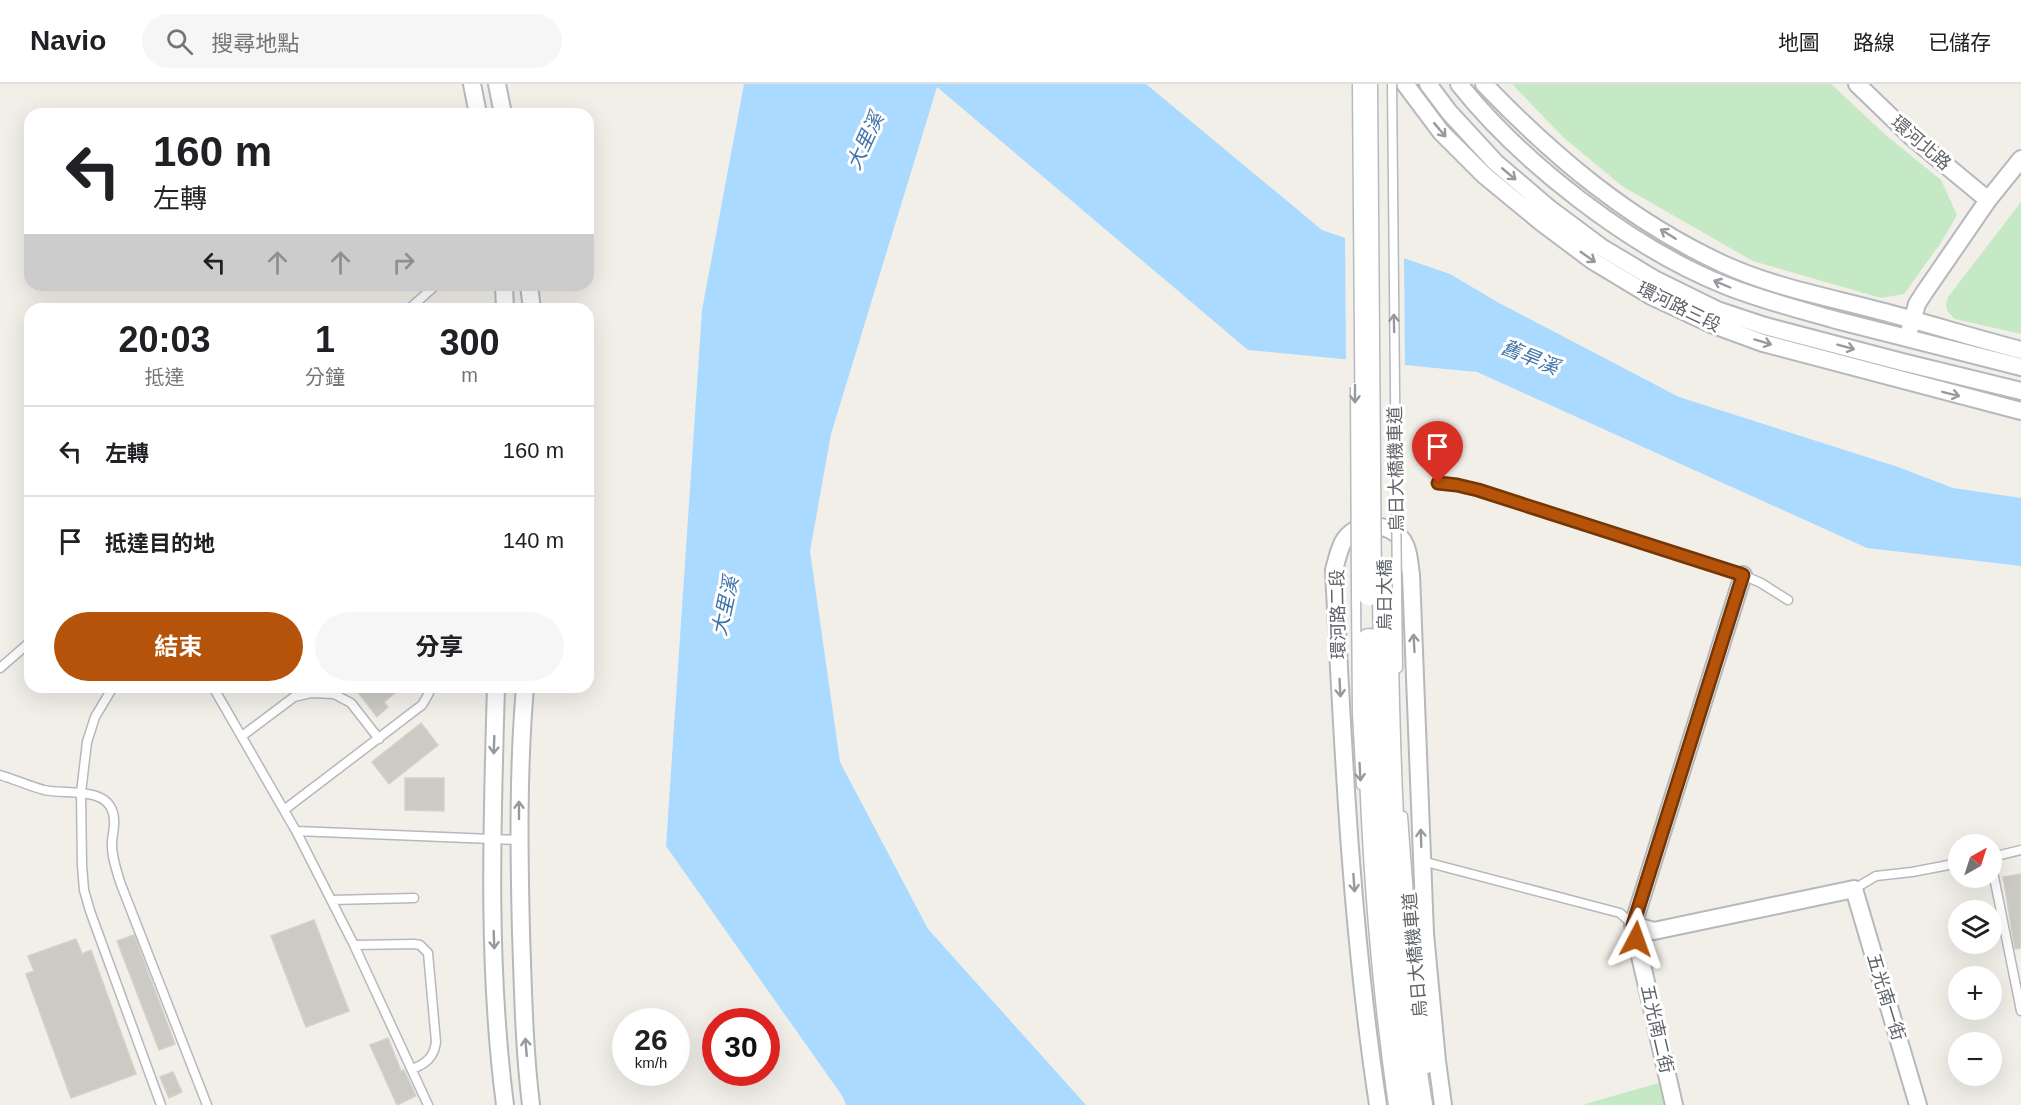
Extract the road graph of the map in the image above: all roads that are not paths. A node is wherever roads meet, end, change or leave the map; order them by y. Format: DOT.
graph roads {
  1 [pos="472,84"];
  2 [pos="498,84"];
  3 [pos="1365,84"];
  4 [pos="1381,84"];
  5 [pos="1392,84"];
  6 [pos="1405,84"];
  7 [pos="1428,84"];
  8 [pos="1459,84"];
  9 [pos="1484,84"];
  10 [pos="1857,84"];
  11 [pos="477,108"];
  12 [pos="502,108"];
  13 [pos="2021,159"];
  14 [pos="1988,200"];
  15 [pos="429,291"];
  16 [pos="416,303"];
  17 [pos="1912,319"];
  18 [pos="1908,339"];
  19 [pos="2021,350"];
  20 [pos="2021,367"];
  21 [pos="1900,370"];
  22 [pos="1355,380"];
  23 [pos="2021,391"];
  24 [pos="2021,411"];
  25 [pos="1438,483"];
  26 [pos="1743,575"];
  27 [pos="1788,600"];
  28 [pos="24,647"];
  29 [pos="0,668"];
  30 [pos="1398,680"];
  31 [pos="109,693"];
  32 [pos="217,693"];
  33 [pos="429,693"];
  34 [pos="496,693"];
  35 [pos="524,693"];
  36 [pos="1371,714"];
  37 [pos="242,736"];
  38 [pos="379,739"];
  39 [pos="0,775"];
  40 [pos="81,793"];
  41 [pos="1361,794"];
  42 [pos="1402,804"];
  43 [pos="284,810"];
  44 [pos="296,831"];
  45 [pos="492,839"];
  46 [pos="519,840"];
  47 [pos="2021,850"];
  48 [pos="2002,855"];
  49 [pos="1422,861"];
  50 [pos="1948,865"];
  51 [pos="1996,888"];
  52 [pos="1854,889"];
  53 [pos="414,898"];
  54 [pos="332,900"];
  55 [pos="1633,925"];
  56 [pos="354,945"];
  57 [pos="2020,1005"];
  58 [pos="412,1069"];
  59 [pos="1427,1074"];
  60 [pos="161,1105"];
  61 [pos="207,1105"];
  62 [pos="428,1105"];
  63 [pos="505,1105"];
  64 [pos="531,1105"];
  65 [pos="1378,1105"];
  66 [pos="1401,1105"];
  67 [pos="1420,1105"];
  68 [pos="1443,1105"];
  69 [pos="1674,1105"];
  70 [pos="1918,1105"];
  1 -- 11 [label="street"];
  2 -- 12 [label="street"];
  3 -- 36 [label="street, 烏日大橋, bridge"];
  4 -- 36 [label="street, 烏日大橋"];
  30 -- 5 [label="lane, 烏日大橋機車道, one-way, bridge"];
  6 -- 21 [label="street, 環河路三段, one-way"];
  7 -- 21 [label="street, 環河路三段, one-way"];
  18 -- 8 [label="street, one-way"];
  17 -- 9 [label="street, one-way"];
  10 -- 14 [label="street, 環河北路"];
  13 -- 14 [label="street"];
  14 -- 17 [label="street"];
  15 -- 16 [label="lane"];
  17 -- 18 [label="street"];
  17 -- 19 [label="street"];
  18 -- 20 [label="street"];
  18 -- 21 [label="street"];
  21 -- 23 [label="street, 環河路三段"];
  21 -- 24 [label="street, 環河路三段, one-way"];
  22 -- 36 [label="lane, one-way, bridge"];
  25 -- 26 [label="lane"];
  26 -- 27 [label="lane"];
  26 -- 55 [label="street"];
  28 -- 29 [label="lane"];
  31 -- 40 [label="lane"];
  32 -- 37 [label="lane"];
  33 -- 38 [label="lane"];
  34 -- 45 [label="street, one-way"];
  46 -- 35 [label="street, one-way"];
  36 -- 41 [label="lane, one-way"];
  36 -- 66 [label="street, 烏日大橋"];
  36 -- 67 [label="street, 烏日大橋"];
  37 -- 38 [label="lane"];
  37 -- 43 [label="lane"];
  38 -- 43 [label="lane"];
  39 -- 40 [label="lane"];
  40 -- 60 [label="lane"];
  40 -- 61 [label="lane"];
  42 -- 59 [label="lane, 烏日大橋機車道"];
  43 -- 44 [label="lane"];
  44 -- 45 [label="lane"];
  44 -- 54 [label="lane"];
  45 -- 46 [label="lane"];
  45 -- 63 [label="street, one-way"];
  64 -- 46 [label="street, one-way"];
  47 -- 48 [label="lane"];
  49 -- 55 [label="lane"];
  49 -- 65 [label="street, 環河路二段, one-way"];
  49 -- 68 [label="street, 環河路二段"];
  50 -- 52 [label="lane"];
  51 -- 57 [label="lane"];
  52 -- 55 [label="street"];
  52 -- 70 [label="street, 五光南一街"];
  53 -- 54 [label="lane"];
  54 -- 56 [label="lane"];
  55 -- 69 [label="street, 五光南二街"];
  56 -- 58 [label="lane"];
  56 -- 58 [label="lane"];
  58 -- 62 [label="lane"];
}
